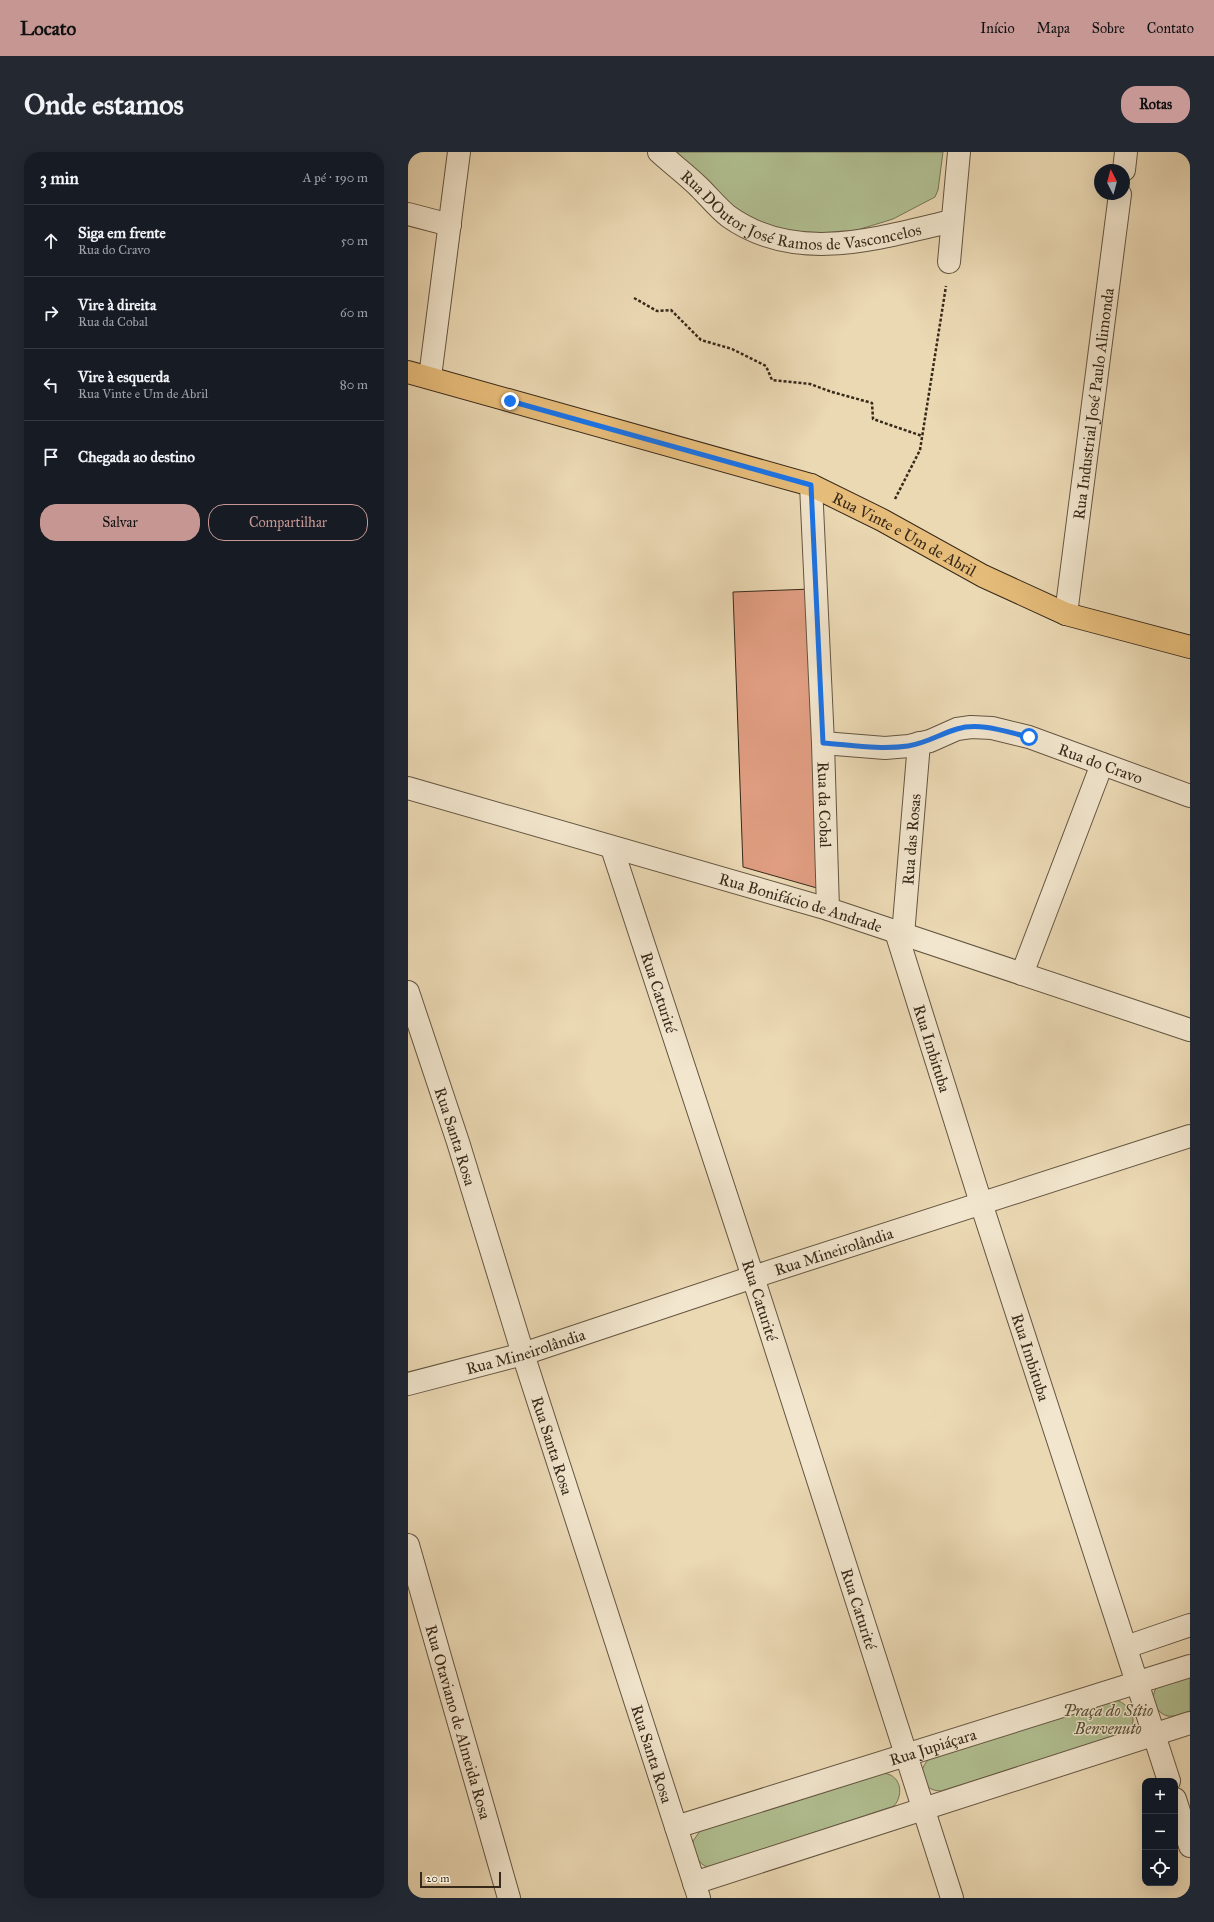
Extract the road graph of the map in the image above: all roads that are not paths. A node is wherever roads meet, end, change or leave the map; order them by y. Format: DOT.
graph roads {
  1 [pos="459,152"];
  2 [pos="659,152"];
  3 [pos="959,152"];
  4 [pos="1126,152"];
  5 [pos="1125,164"];
  6 [pos="1119,200"];
  7 [pos="408,214"];
  8 [pos="952,220"];
  9 [pos="450,225"];
  10 [pos="949,262"];
  11 [pos="408,372"];
  12 [pos="430,378"];
  13 [pos="811,485"];
  14 [pos="1066,614"];
  15 [pos="1190,647"];
  16 [pos="823,743"];
  17 [pos="919,743"];
  18 [pos="1102,764"];
  19 [pos="408,788"];
  20 [pos="1190,796"];
  21 [pos="612,848"];
  22 [pos="828,909"];
  23 [pos="899,934"];
  24 [pos="1022,974"];
  25 [pos="408,992"];
  26 [pos="1190,1030"];
  27 [pos="1190,1136"];
  28 [pos="981,1204"];
  29 [pos="753,1277"];
  30 [pos="523,1354"];
  31 [pos="408,1384"];
  32 [pos="408,1545"];
  33 [pos="1190,1625"];
  34 [pos="1126,1646"];
  35 [pos="1190,1666"];
  36 [pos="1137,1682"];
  37 [pos="1190,1723"];
  38 [pos="1154,1734"];
  39 [pos="905,1754"];
  40 [pos="1168,1778"];
  41 [pos="924,1807"];
  42 [pos="1178,1809"];
  43 [pos="676,1827"];
  44 [pos="1190,1846"];
  45 [pos="696,1890"];
  46 [pos="509,1898"];
  47 [pos="952,1898"];
  1 -- 9 [label="street"];
  2 -- 8 [label="street, Rua DOutor José Ramos de Vasconcelos"];
  3 -- 8 [label="street"];
  4 -- 5 [label="street"];
  6 -- 14 [label="street, Rua Industrial José Paulo Alimonda"];
  7 -- 9 [label="street"];
  8 -- 10 [label="street"];
  9 -- 12 [label="street"];
  11 -- 12 [label="main road, Rua Vinte e Um de Abril"];
  12 -- 13 [label="main road, Rua Vinte e Um de Abril"];
  13 -- 14 [label="main road, Rua Vinte e Um de Abril"];
  13 -- 16 [label="street, Rua da Cobal"];
  14 -- 15 [label="main road, Rua Vinte e Um de Abril"];
  16 -- 17 [label="street, Rua do Cravo"];
  16 -- 22 [label="street, Rua da Cobal"];
  17 -- 18 [label="street, Rua do Cravo"];
  17 -- 23 [label="street, Rua das Rosas"];
  18 -- 20 [label="street, Rua do Cravo"];
  18 -- 24 [label="street"];
  19 -- 21 [label="street, Rua Bonifácio de Andrade"];
  21 -- 22 [label="street, Rua Bonifácio de Andrade"];
  21 -- 29 [label="street, Rua Caturité"];
  22 -- 23 [label="street, Rua Bonifácio de Andrade"];
  23 -- 24 [label="street, Rua Bonifácio de Andrade"];
  23 -- 28 [label="street, Rua Imbituba"];
  24 -- 26 [label="street, Rua Bonifácio de Andrade"];
  25 -- 30 [label="street, Rua Santa Rosa"];
  27 -- 28 [label="street, Rua Mineirolândia"];
  28 -- 29 [label="street, Rua Mineirolândia"];
  28 -- 34 [label="street, Rua Imbituba"];
  29 -- 30 [label="street, Rua Mineirolândia"];
  29 -- 39 [label="street, Rua Caturité"];
  30 -- 31 [label="street, Rua Mineirolândia"];
  30 -- 43 [label="street, Rua Santa Rosa"];
  32 -- 46 [label="street, Rua Otaviano de Almeida Rosa"];
  33 -- 34 [label="street"];
  34 -- 36 [label="street, Rua Imbituba"];
  35 -- 36 [label="street, Rua Jupiáçara"];
  36 -- 38 [label="street, Rua Imbituba"];
  36 -- 39 [label="street, Rua Jupiáçara"];
  37 -- 38 [label="street"];
  38 -- 40 [label="street, Rua Imbituba"];
  38 -- 41 [label="street"];
  39 -- 41 [label="street, Rua Caturité"];
  39 -- 43 [label="street, Rua Jupiáçara"];
  41 -- 45 [label="street"];
  41 -- 47 [label="street"];
  42 -- 44 [label="street"];
  43 -- 45 [label="street, Rua Santa Rosa"];
}
